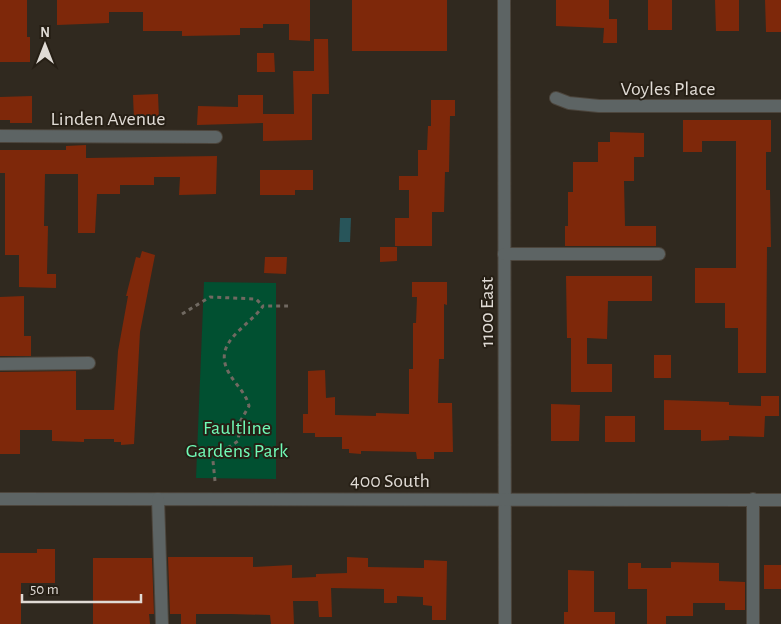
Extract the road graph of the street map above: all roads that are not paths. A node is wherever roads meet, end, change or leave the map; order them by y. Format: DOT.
graph roads {
  1 [pos="504,0"];
  2 [pos="556,98"];
  3 [pos="781,106"];
  4 [pos="0,136"];
  5 [pos="216,137"];
  6 [pos="504,254"];
  7 [pos="659,254"];
  8 [pos="88,363"];
  9 [pos="0,364"];
  10 [pos="0,499"];
  11 [pos="158,499"];
  12 [pos="505,499"];
  13 [pos="754,499"];
  14 [pos="781,500"];
  15 [pos="162,624"];
  16 [pos="505,624"];
  17 [pos="754,624"];
  1 -- 6 [label="street, 1100 East"];
  2 -- 3 [label="street, Voyles Place"];
  4 -- 5 [label="street, Linden Avenue"];
  6 -- 7 [label="street"];
  6 -- 12 [label="street, 1100 East"];
  8 -- 9 [label="street"];
  10 -- 11 [label="street, 400 South"];
  11 -- 12 [label="street, 400 South"];
  11 -- 15 [label="street"];
  12 -- 13 [label="street, 400 South"];
  12 -- 16 [label="street, 1100 East"];
  13 -- 14 [label="street, 400 South"];
  13 -- 17 [label="street"];
}
